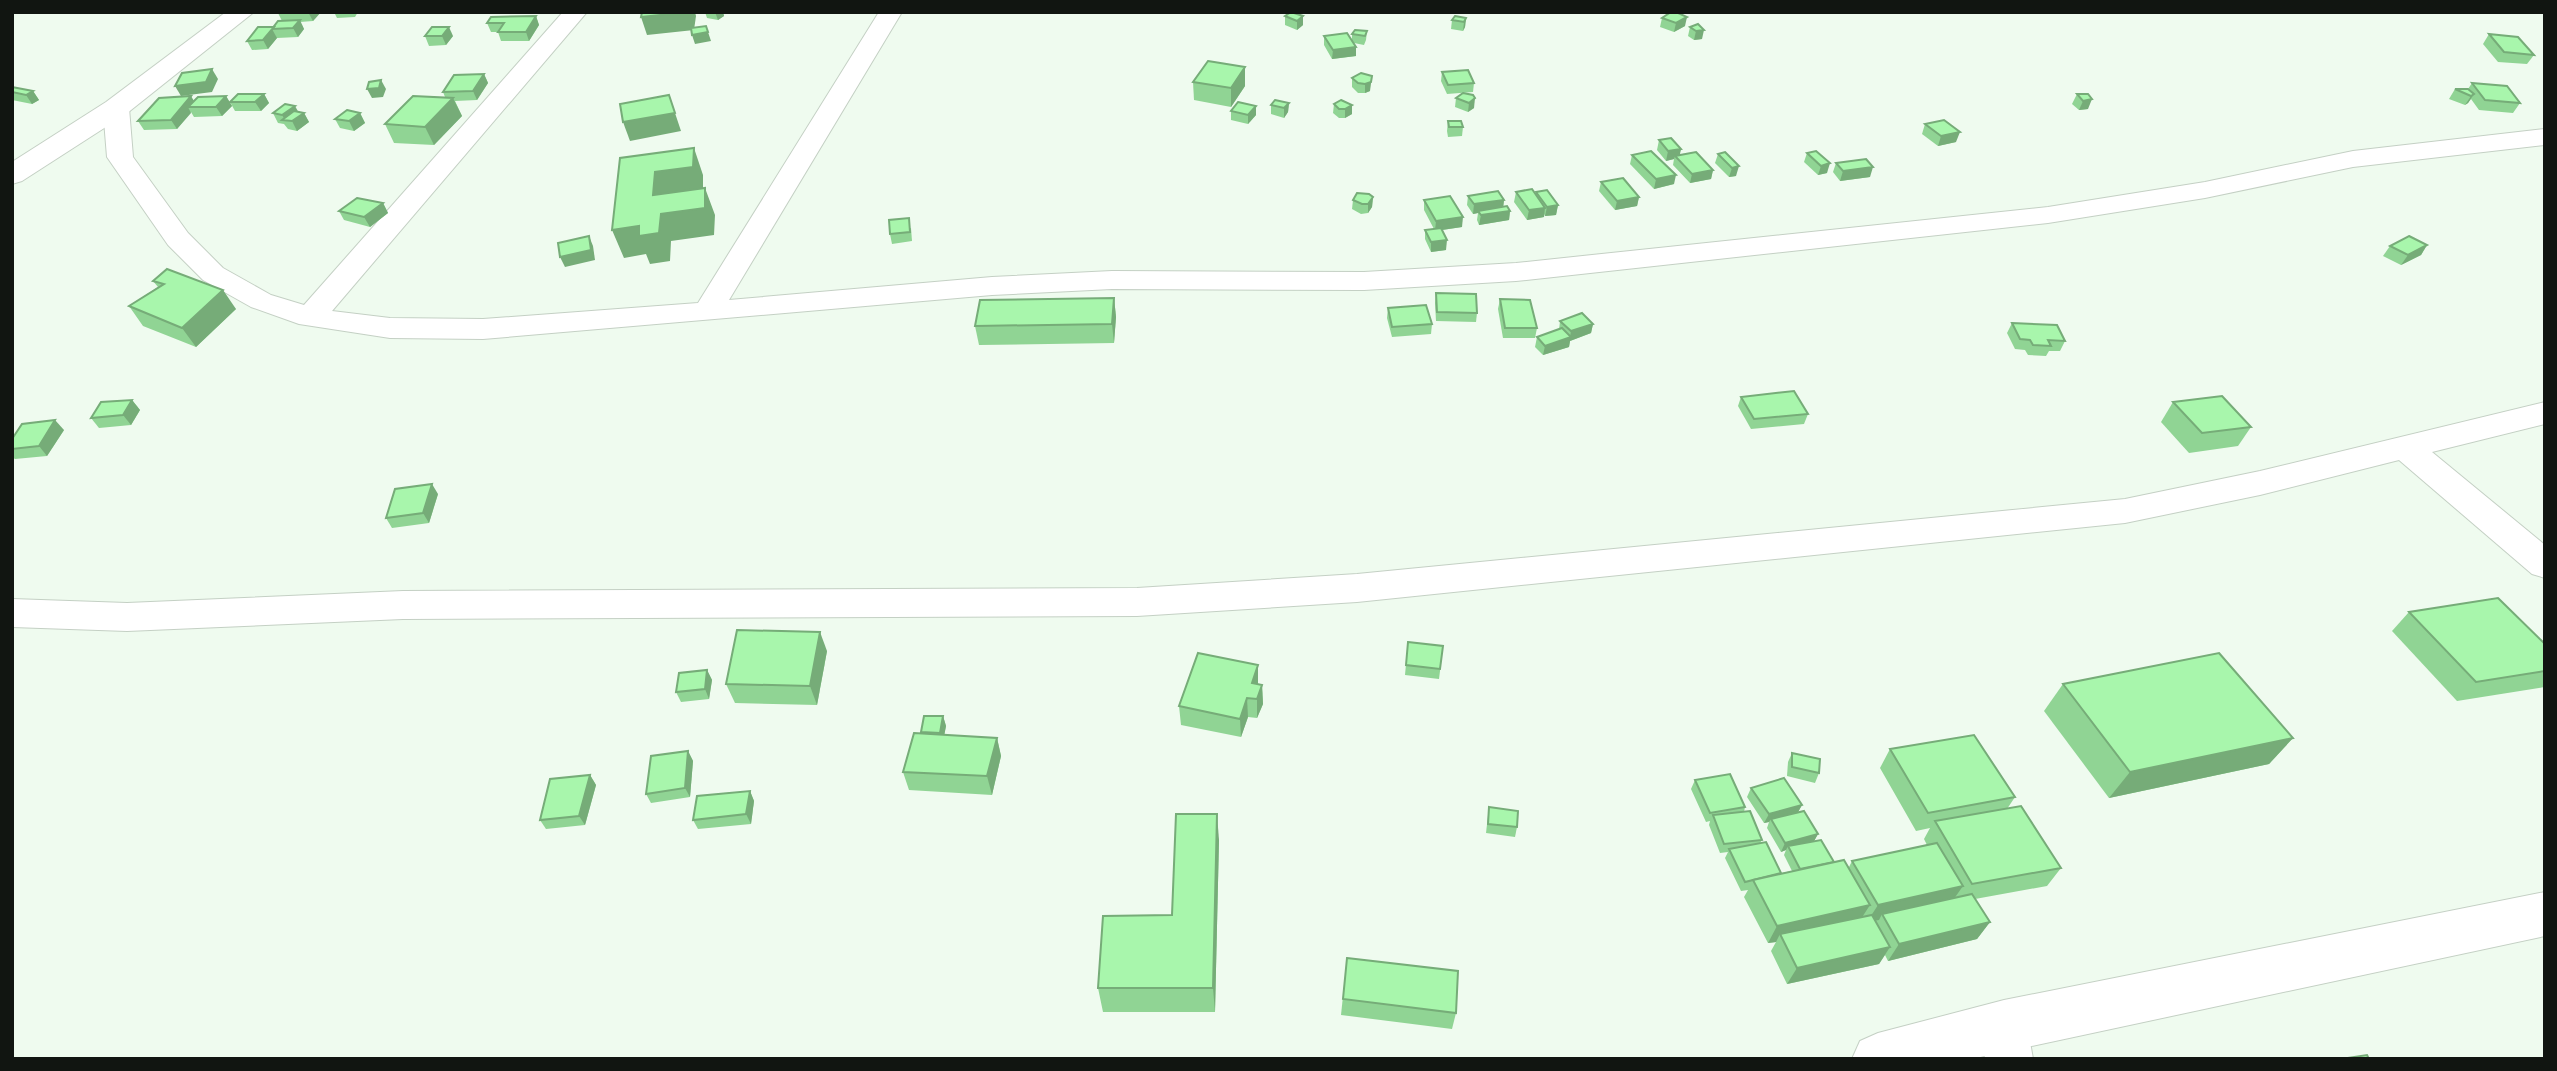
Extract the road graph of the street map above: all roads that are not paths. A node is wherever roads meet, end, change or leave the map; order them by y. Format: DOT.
graph roads {
  1 [pos="242,12"];
  2 [pos="576,12"];
  3 [pos="891,12"];
  4 [pos="116,108"];
  5 [pos="2545,136"];
  6 [pos="12,176"];
  7 [pos="708,311"];
  8 [pos="310,317"];
  9 [pos="2545,413"];
  10 [pos="2406,448"];
  11 [pos="2545,565"];
  12 [pos="12,613"];
  13 [pos="2545,914"];
  14 [pos="2007,1042"];
  15 [pos="1878,1059"];
  1 -- 4 [label="main road"];
  2 -- 8 [label="street"];
  3 -- 7 [label="street"];
  4 -- 6 [label="main road"];
  4 -- 8 [label="street"];
  5 -- 7 [label="street"];
  7 -- 8 [label="street"];
  9 -- 10 [label="street"];
  10 -- 11 [label="street"];
  10 -- 12 [label="street"];
  13 -- 14 [label="main road"];
  14 -- 15 [label="main road"];
}
